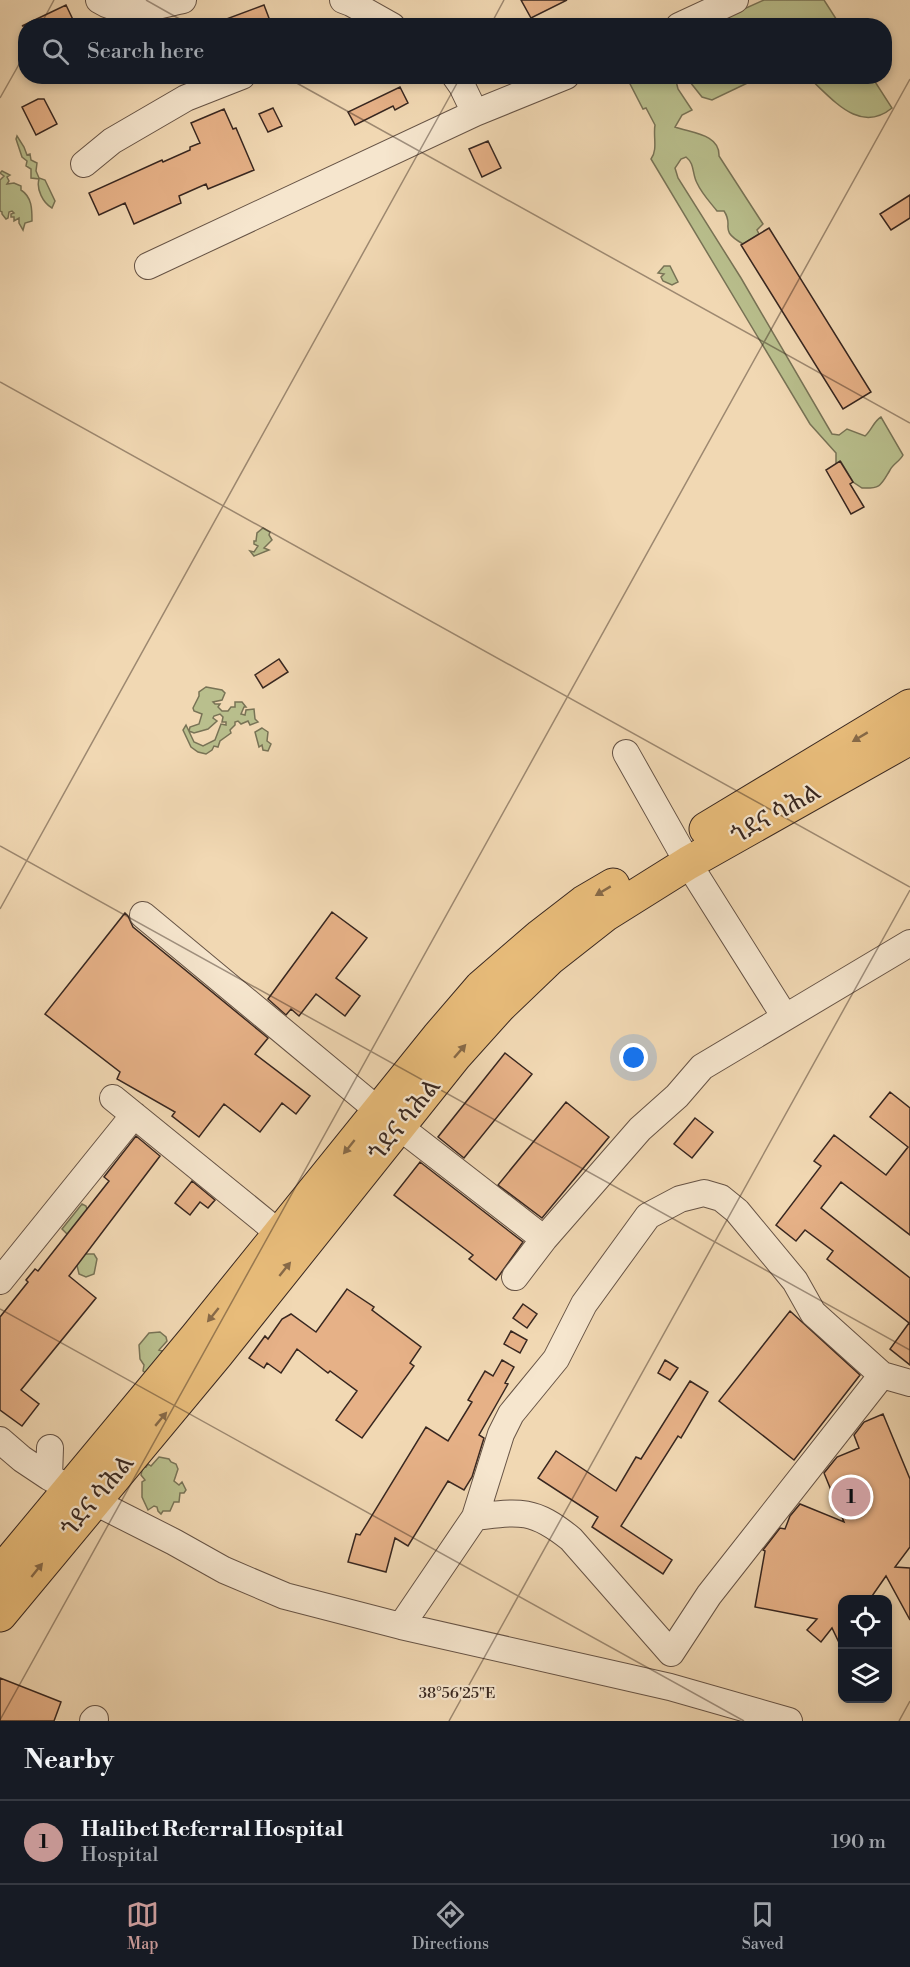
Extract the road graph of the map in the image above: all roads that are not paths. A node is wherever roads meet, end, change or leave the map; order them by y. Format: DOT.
graph roads {
  1 [pos="99,0"];
  2 [pos="183,0"];
  3 [pos="342,0"];
  4 [pos="735,0"];
  5 [pos="378,18"];
  6 [pos="696,18"];
  7 [pos="222,84"];
  8 [pos="461,84"];
  9 [pos="546,84"];
  10 [pos="475,113"];
  11 [pos="84,164"];
  12 [pos="148,266"];
  13 [pos="910,706"];
  14 [pos="910,738"];
  15 [pos="626,753"];
  16 [pos="683,854"];
  17 [pos="143,915"];
  18 [pos="910,943"];
  19 [pos="785,1017"];
  20 [pos="113,1098"];
  21 [pos="134,1115"];
  22 [pos="389,1119"];
  23 [pos="279,1233"];
  24 [pos="544,1239"];
  25 [pos="515,1276"];
  26 [pos="0,1281"];
  27 [pos="882,1375"];
  28 [pos="910,1383"];
  29 [pos="0,1440"];
  30 [pos="50,1448"];
  31 [pos="70,1489"];
  32 [pos="475,1517"];
  33 [pos="0,1573"];
  34 [pos="0,1615"];
  35 [pos="401,1626"];
  36 [pos="671,1653"];
  37 [pos="670,1687"];
  38 [pos="789,1721"];
  1 -- 2 [label="street"];
  3 -- 5 [label="street"];
  4 -- 6 [label="street"];
  7 -- 11 [label="street"];
  8 -- 10 [label="street"];
  9 -- 10 [label="street"];
  10 -- 12 [label="street"];
  13 -- 16 [label="highway, ጎደና ሳሕል, one-way"];
  14 -- 16 [label="highway, ጎደና ሳሕል"];
  15 -- 16 [label="street"];
  16 -- 19 [label="street"];
  16 -- 22 [label="highway, ጎደና ሳሕል"];
  17 -- 22 [label="street"];
  18 -- 19 [label="street"];
  19 -- 24 [label="street"];
  20 -- 21 [label="street"];
  21 -- 23 [label="street"];
  21 -- 26 [label="street"];
  22 -- 23 [label="highway, ጎደና ሳሕል, one-way"];
  22 -- 24 [label="street"];
  31 -- 22 [label="highway, ጎደና ሳሕል, one-way"];
  23 -- 31 [label="highway, ጎደና ሳሕል, one-way"];
  24 -- 25 [label="street"];
  27 -- 28 [label="street"];
  27 -- 32 [label="street"];
  27 -- 36 [label="street"];
  29 -- 31 [label="street"];
  30 -- 31 [label="street"];
  31 -- 33 [label="highway, ጎደና ሳሕል"];
  34 -- 31 [label="highway, ጎደና ሳሕል, one-way"];
  31 -- 35 [label="street"];
  32 -- 35 [label="street"];
  32 -- 36 [label="street"];
  35 -- 37 [label="street"];
  36 -- 37 [label="street"];
  37 -- 38 [label="street"];
}
